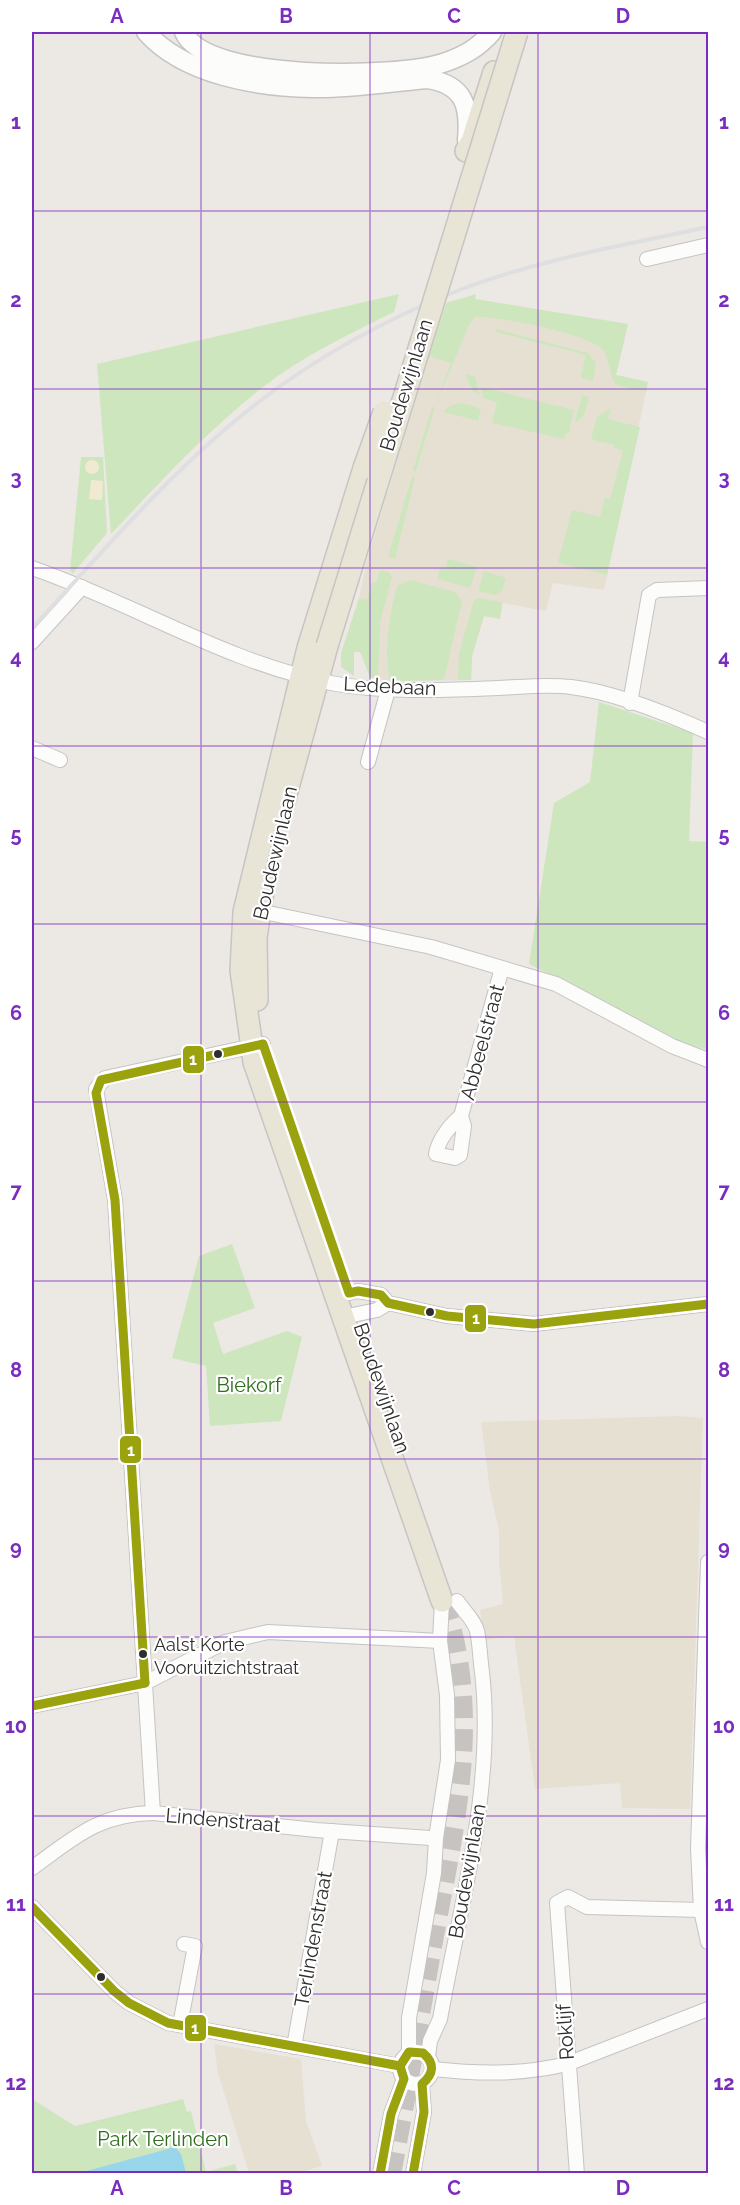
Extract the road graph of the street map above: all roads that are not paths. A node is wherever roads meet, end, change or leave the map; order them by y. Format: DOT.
graph roads {
  1 [pos="146,32"];
  2 [pos="161,32"];
  3 [pos="184,32"];
  4 [pos="506,32"];
  5 [pos="517,32"];
  6 [pos="487,37"];
  7 [pos="192,64"];
  8 [pos="466,151"];
  9 [pos="708,245"];
  10 [pos="647,259"];
  11 [pos="32,568"];
  12 [pos="82,587"];
  13 [pos="708,588"];
  14 [pos="32,642"];
  15 [pos="318,643"];
  16 [pos="309,678"];
  17 [pos="388,690"];
  18 [pos="630,703"];
  19 [pos="708,732"];
  20 [pos="32,748"];
  21 [pos="60,760"];
  22 [pos="368,762"];
  23 [pos="259,910"];
  24 [pos="502,968"];
  25 [pos="256,1046"];
  26 [pos="708,1060"];
  27 [pos="462,1116"];
  28 [pos="388,1303"];
  29 [pos="708,1304"];
  30 [pos="349,1307"];
  31 [pos="708,1562"];
  32 [pos="708,1587"];
  33 [pos="450,1601"];
  34 [pos="440,1641"];
  35 [pos="145,1683"];
  36 [pos="32,1706"];
  37 [pos="705,1777"];
  38 [pos="153,1813"];
  39 [pos="332,1831"];
  40 [pos="430,1838"];
  41 [pos="32,1868"];
  42 [pos="32,1907"];
  43 [pos="701,1910"];
  44 [pos="708,1942"];
  45 [pos="184,1944"];
  46 [pos="708,2009"];
  47 [pos="180,2025"];
  48 [pos="294,2046"];
  49 [pos="409,2052"];
  50 [pos="431,2063"];
  51 [pos="567,2064"];
  52 [pos="402,2072"];
  53 [pos="422,2084"];
  54 [pos="380,2174"];
  55 [pos="413,2174"];
  56 [pos="576,2174"];
  1 -- 7 [label="main road, Boudewijnlaan"];
  2 -- 7 [label="main road"];
  3 -- 6 [label="main road"];
  4 -- 8 [label="main road, Boudewijnlaan"];
  5 -- 15 [label="main road, Boudewijnlaan, bridge"];
  7 -- 8 [label="main road, Boudewijnlaan"];
  8 -- 15 [label="main road, Boudewijnlaan, bridge"];
  9 -- 10 [label="street"];
  11 -- 12 [label="street, Ledebaan"];
  12 -- 14 [label="street"];
  12 -- 16 [label="street, Ledebaan"];
  13 -- 18 [label="street"];
  15 -- 16 [label="main road, Boudewijnlaan"];
  16 -- 17 [label="street, Ledebaan"];
  16 -- 23 [label="main road, Boudewijnlaan"];
  16 -- 25 [label="main road, Boudewijnlaan"];
  17 -- 18 [label="street, Ledebaan"];
  17 -- 22 [label="street"];
  18 -- 19 [label="street, Ledebaan"];
  20 -- 21 [label="street"];
  23 -- 24 [label="street"];
  23 -- 25 [label="main road, Boudewijnlaan"];
  24 -- 26 [label="street"];
  24 -- 27 [label="street, Abbeelstraat"];
  25 -- 30 [label="main road, Boudewijnlaan"];
  25 -- 35 [label="street, Lindenstraat"];
  28 -- 29 [label="street"];
  28 -- 30 [label="street"];
  28 -- 30 [label="street"];
  30 -- 33 [label="main road, Boudewijnlaan"];
  31 -- 32 [label="street"];
  32 -- 37 [label="street"];
  33 -- 34 [label="street, Boudewijnlaan"];
  33 -- 50 [label="street, Boudewijnlaan"];
  34 -- 35 [label="street"];
  34 -- 49 [label="street, Boudewijnlaan"];
  35 -- 36 [label="street"];
  35 -- 38 [label="street, Lindenstraat"];
  37 -- 43 [label="street"];
  38 -- 39 [label="street, Lindenstraat"];
  38 -- 41 [label="street"];
  39 -- 40 [label="street, Lindenstraat"];
  39 -- 48 [label="street, Terlindenstraat"];
  42 -- 47 [label="street"];
  43 -- 44 [label="street"];
  43 -- 51 [label="street, Roklijf"];
  45 -- 47 [label="street"];
  46 -- 51 [label="street"];
  47 -- 48 [label="street"];
  48 -- 52 [label="street"];
  49 -- 50 [label="street"];
  49 -- 52 [label="street"];
  50 -- 51 [label="street"];
  50 -- 53 [label="street, Boudewijnlaan"];
  51 -- 56 [label="street, Roklijf"];
  52 -- 53 [label="street"];
  52 -- 54 [label="street"];
  53 -- 55 [label="street"];
}
